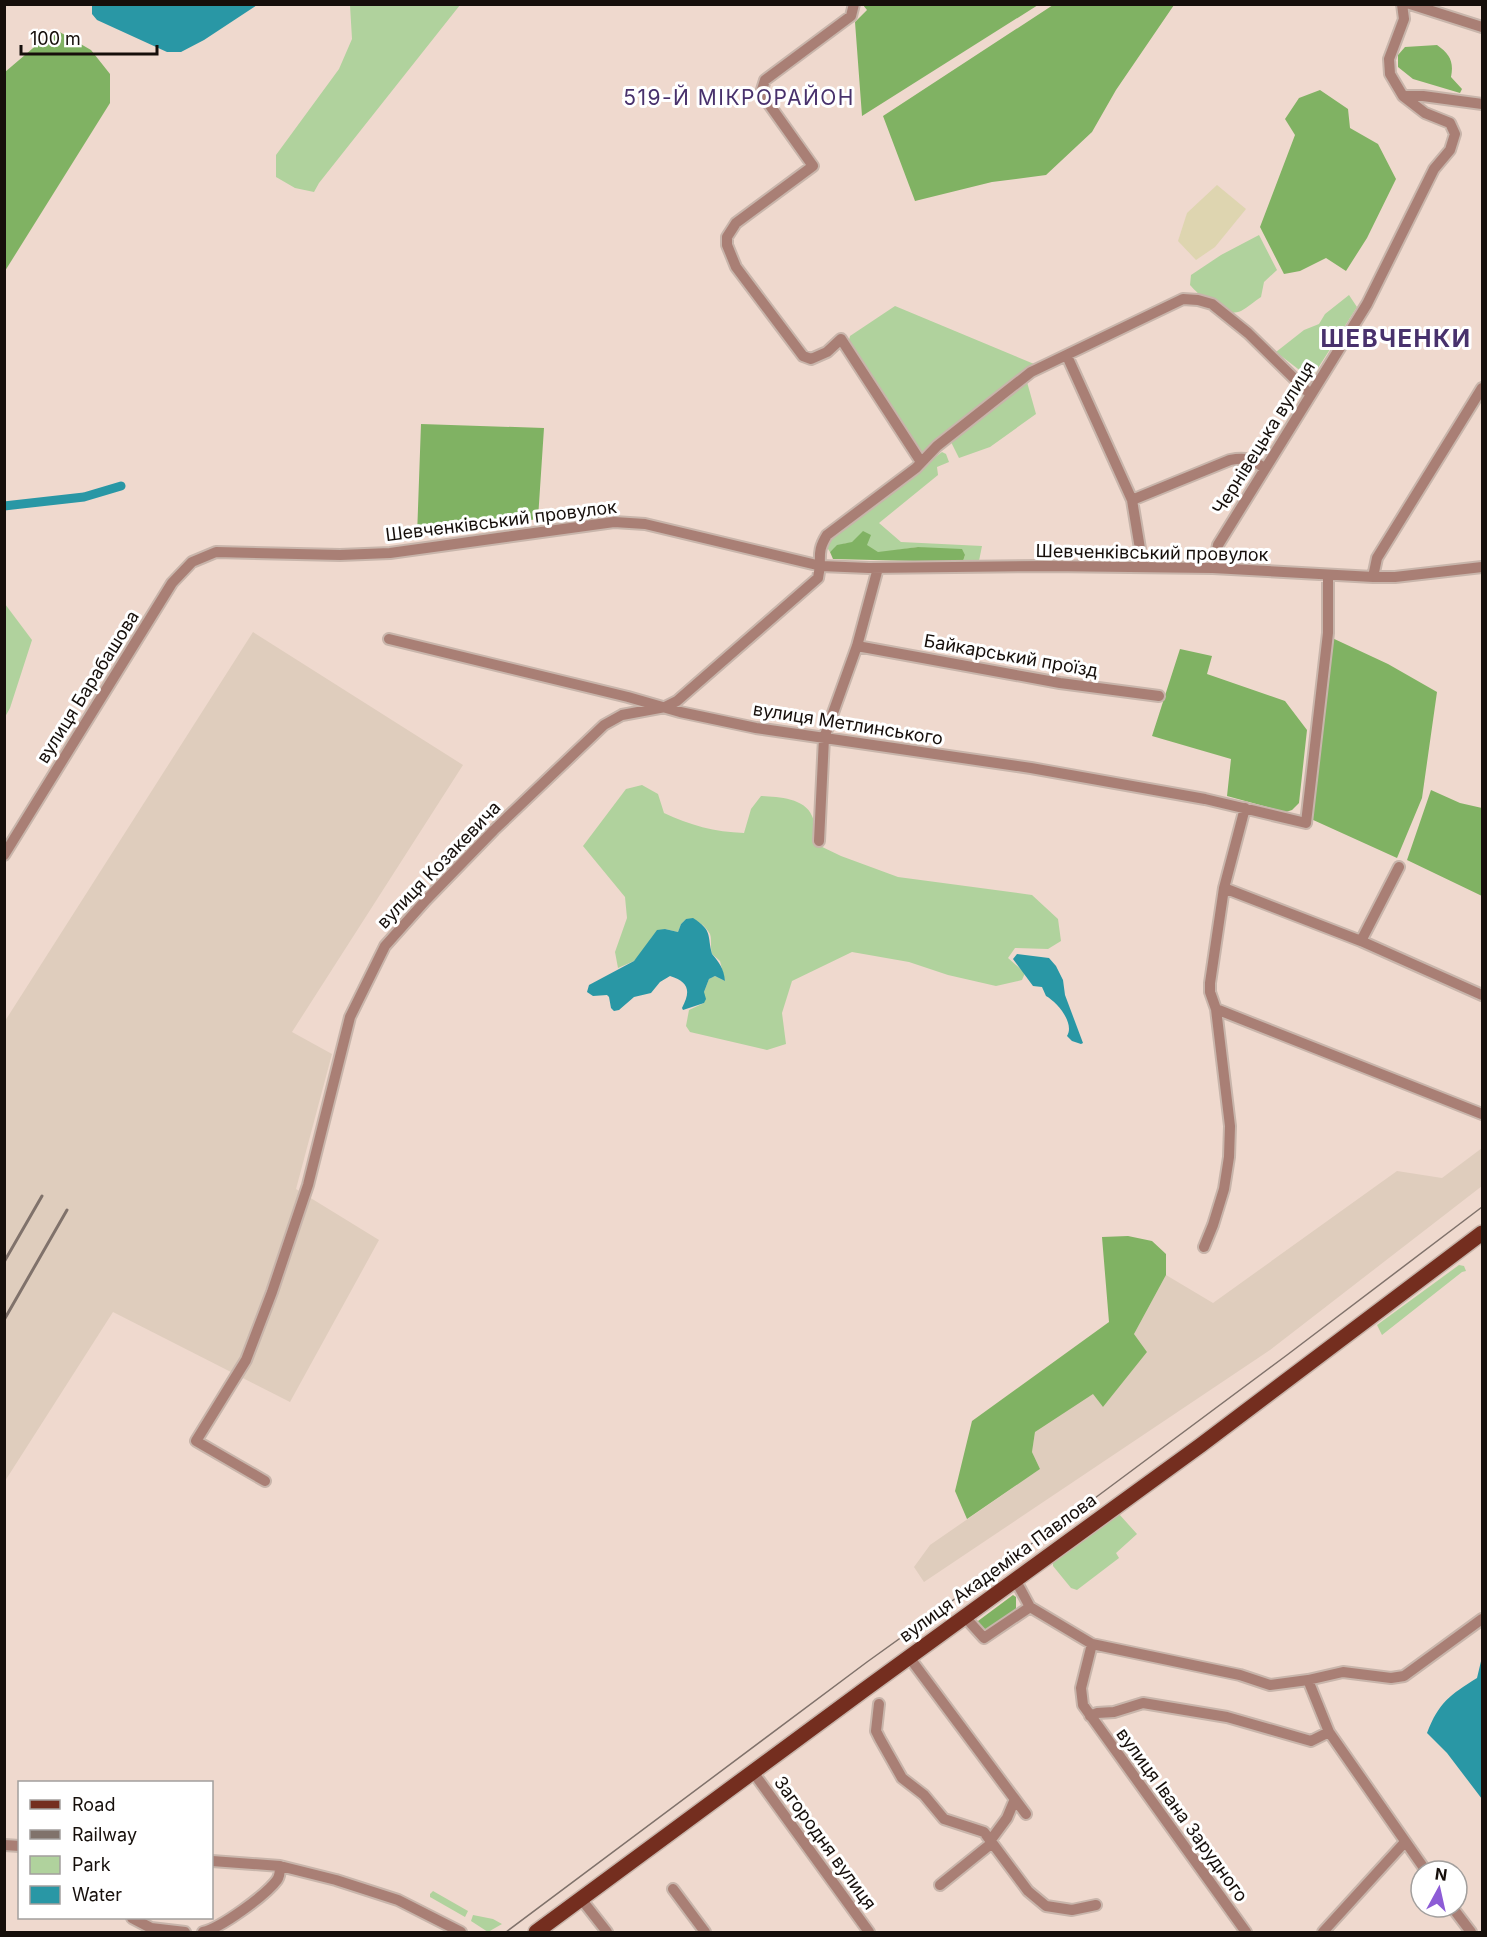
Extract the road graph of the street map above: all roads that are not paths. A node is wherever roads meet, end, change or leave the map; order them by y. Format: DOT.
graph roads {
  1 [pos="854,4"];
  2 [pos="1402,4"];
  3 [pos="1410,4"];
  4 [pos="1482,27"];
  5 [pos="1403,96"];
  6 [pos="1482,104"];
  7 [pos="1067,356"];
  8 [pos="1482,388"];
  9 [pos="1310,394"];
  10 [pos="918,465"];
  11 [pos="1264,468"];
  12 [pos="1132,500"];
  13 [pos="216,552"];
  14 [pos="821,566"];
  15 [pos="1143,567"];
  16 [pos="1482,567"];
  17 [pos="878,568"];
  18 [pos="1213,568"];
  19 [pos="1328,575"];
  20 [pos="1373,577"];
  21 [pos="389,639"];
  22 [pos="857,646"];
  23 [pos="1159,696"];
  24 [pos="665,707"];
  25 [pos="824,738"];
  26 [pos="1245,808"];
  27 [pos="819,841"];
  28 [pos="4,855"];
  29 [pos="1399,867"];
  30 [pos="1224,888"];
  31 [pos="1361,941"];
  32 [pos="1482,995"];
  33 [pos="1216,1009"];
  34 [pos="1482,1114"];
  35 [pos="1482,1233"];
  36 [pos="1204,1246"];
  37 [pos="266,1481"];
  38 [pos="1016,1581"];
  39 [pos="1030,1607"];
  40 [pos="965,1617"];
  41 [pos="1482,1618"];
  42 [pos="1092,1644"];
  43 [pos="909,1657"];
  44 [pos="1308,1680"];
  45 [pos="879,1704"];
  46 [pos="1090,1716"];
  47 [pos="1329,1732"];
  48 [pos="753,1772"];
  49 [pos="1015,1798"];
  50 [pos="1026,1814"];
  51 [pos="991,1842"];
  52 [pos="1405,1842"];
  53 [pos="1417,1859"];
  54 [pos="213,1861"];
  55 [pos="280,1866"];
  56 [pos="939,1885"];
  57 [pos="673,1889"];
  58 [pos="582,1900"];
  59 [pos="1096,1905"];
  60 [pos="135,1919"];
  61 [pos="1461,1919"];
  62 [pos="185,1932"];
  63 [pos="203,1932"];
  64 [pos="461,1932"];
  65 [pos="536,1932"];
  66 [pos="607,1932"];
  67 [pos="705,1932"];
  68 [pos="869,1932"];
  69 [pos="1246,1932"];
  70 [pos="1323,1932"];
  71 [pos="1471,1932"];
  1 -- 10 [label="street"];
  2 -- 5 [label="street, Чернівецька вулиця"];
  3 -- 4 [label="street"];
  5 -- 6 [label="street"];
  5 -- 9 [label="street, Чернівецька вулиця"];
  7 -- 9 [label="street"];
  7 -- 10 [label="street"];
  7 -- 12 [label="street"];
  8 -- 20 [label="street"];
  9 -- 11 [label="street, Чернівецька вулиця"];
  10 -- 14 [label="street"];
  11 -- 12 [label="street"];
  11 -- 18 [label="street, Чернівецька вулиця"];
  12 -- 15 [label="street"];
  13 -- 14 [label="street, Шевченківський провулок"];
  13 -- 28 [label="street, вулиця Барабашова"];
  14 -- 17 [label="street, Шевченківський провулок"];
  14 -- 24 [label="street, вулиця Козакевича"];
  15 -- 17 [label="street, Шевченківський провулок"];
  15 -- 18 [label="street, Шевченківський провулок"];
  16 -- 20 [label="street, Шевченківський провулок"];
  17 -- 22 [label="street"];
  18 -- 19 [label="street, Шевченківський провулок"];
  19 -- 20 [label="street, Шевченківський провулок"];
  19 -- 26 [label="street, вулиця Метлинського"];
  21 -- 24 [label="street, вулиця Метлинського"];
  22 -- 23 [label="street, Байкарський проїзд"];
  22 -- 25 [label="street"];
  24 -- 25 [label="street, вулиця Метлинського"];
  24 -- 37 [label="street, вулиця Козакевича"];
  25 -- 26 [label="street, вулиця Метлинського"];
  25 -- 27 [label="street"];
  26 -- 30 [label="street"];
  29 -- 31 [label="street"];
  30 -- 31 [label="street"];
  30 -- 33 [label="street"];
  31 -- 32 [label="street"];
  33 -- 34 [label="street"];
  33 -- 36 [label="street"];
  35 -- 38 [label="main road, вулиця Академіка Павлова"];
  38 -- 39 [label="street"];
  38 -- 40 [label="main road, вулиця Академіка Павлова"];
  39 -- 40 [label="street"];
  39 -- 42 [label="street"];
  40 -- 43 [label="main road, вулиця Академіка Павлова"];
  41 -- 44 [label="street"];
  42 -- 44 [label="street"];
  42 -- 46 [label="street"];
  43 -- 48 [label="main road, вулиця Академіка Павлова"];
  43 -- 49 [label="street"];
  44 -- 47 [label="street"];
  45 -- 51 [label="street"];
  46 -- 47 [label="street"];
  46 -- 69 [label="street, вулиця Івана Зарудного"];
  47 -- 52 [label="street"];
  48 -- 58 [label="main road, вулиця Академіка Павлова"];
  48 -- 68 [label="street, Загородня вулиця"];
  49 -- 50 [label="street"];
  49 -- 51 [label="street"];
  51 -- 56 [label="street"];
  51 -- 59 [label="street"];
  52 -- 53 [label="street"];
  52 -- 70 [label="street"];
  54 -- 55 [label="street"];
  55 -- 63 [label="street"];
  55 -- 64 [label="street"];
  57 -- 67 [label="street"];
  58 -- 65 [label="main road, вулиця Академіка Павлова"];
  58 -- 66 [label="street"];
  60 -- 62 [label="street"];
  61 -- 71 [label="street"];
}
